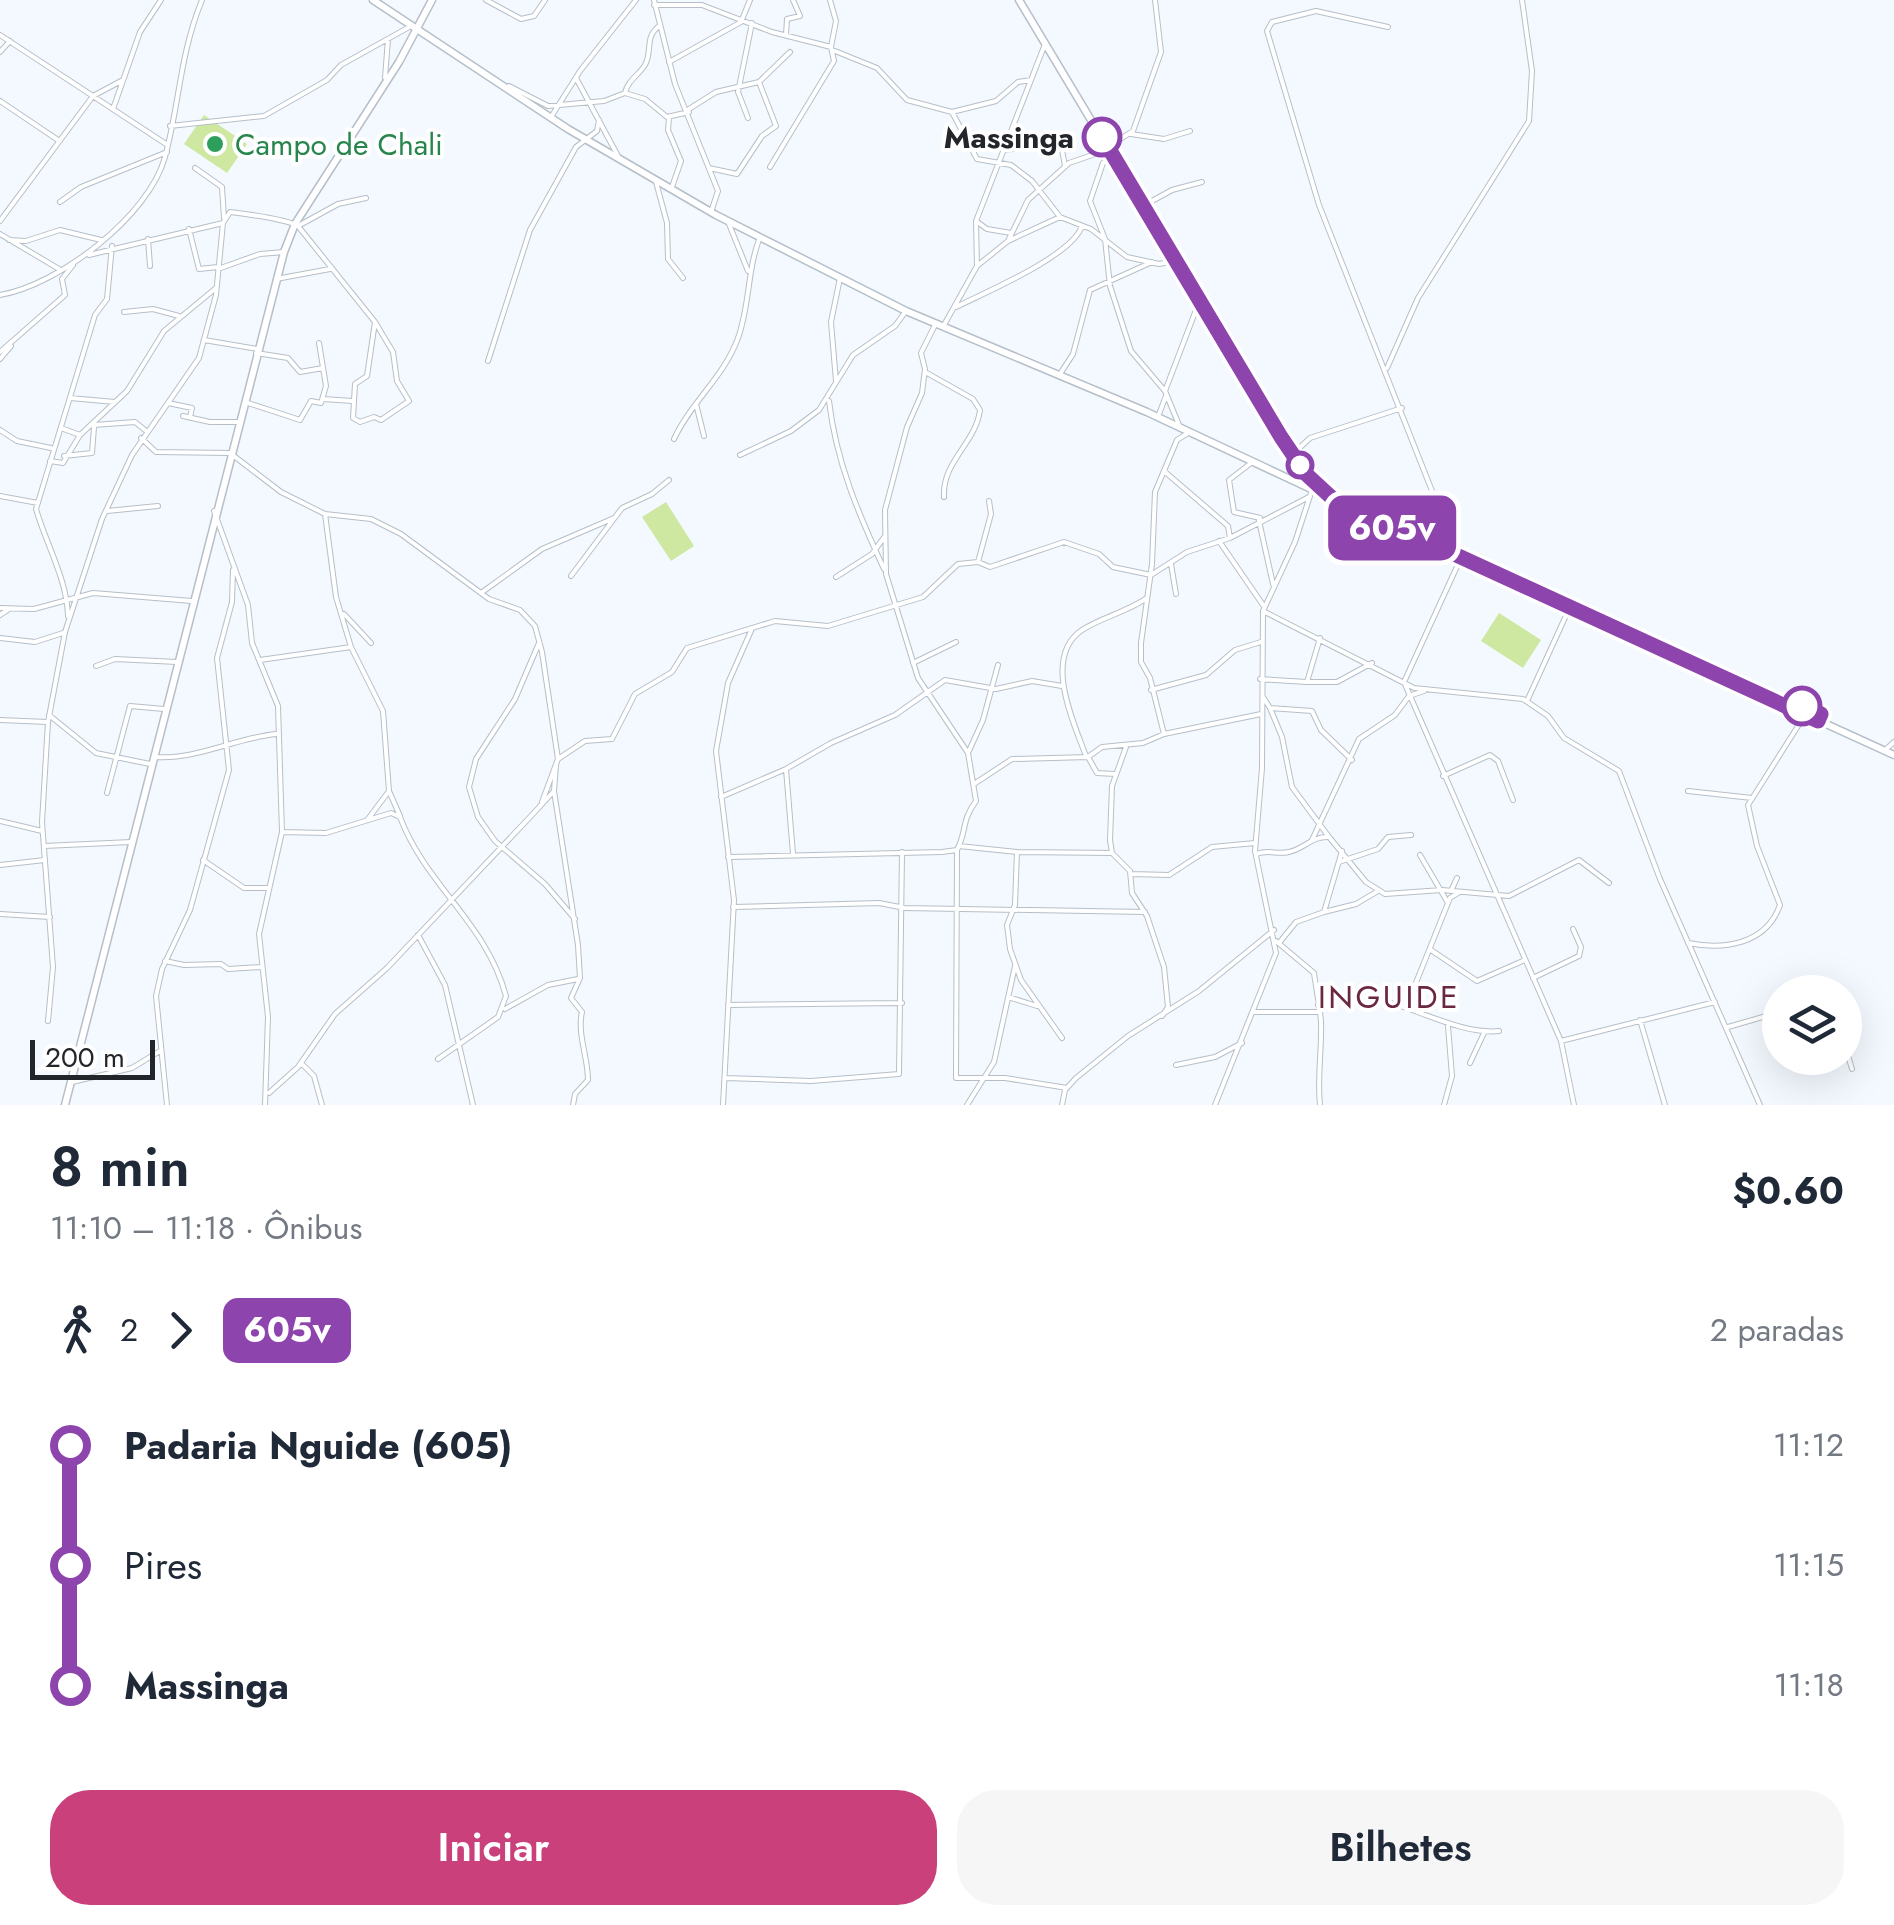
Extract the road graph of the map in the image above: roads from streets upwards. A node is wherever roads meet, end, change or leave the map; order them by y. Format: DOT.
graph roads {
  1 [pos="162,0"];
  2 [pos="202,0"];
  3 [pos="372,0"];
  4 [pos="432,0"];
  5 [pos="486,0"];
  6 [pos="545,0"];
  7 [pos="636,0"];
  8 [pos="742,0"];
  9 [pos="750,0"];
  10 [pos="793,0"];
  11 [pos="830,0"];
  12 [pos="1019,0"];
  13 [pos="1156,0"];
  14 [pos="1522,0"];
  15 [pos="654,2"];
  16 [pos="747,8"];
  17 [pos="746,19"];
  18 [pos="752,23"];
  19 [pos="659,26"];
  20 [pos="1388,27"];
  21 [pos="414,29"];
  22 [pos="0,35"];
  23 [pos="786,35"];
  24 [pos="388,38"];
  25 [pos="10,41"];
  26 [pos="1045,44"];
  27 [pos="833,49"];
  28 [pos="0,52"];
  29 [pos="790,52"];
  30 [pos="669,62"];
  31 [pos="576,78"];
  32 [pos="123,80"];
  33 [pos="386,80"];
  34 [pos="1031,80"];
  35 [pos="759,82"];
  36 [pos="504,86"];
  37 [pos="738,88"];
  38 [pos="625,93"];
  39 [pos="93,96"];
  40 [pos="1,100"];
  41 [pos="588,103"];
  42 [pos="558,105"];
  43 [pos="112,109"];
  44 [pos="688,111"];
  45 [pos="952,112"];
  46 [pos="551,118"];
  47 [pos="669,118"];
  48 [pos="748,118"];
  49 [pos="599,120"];
  50 [pos="170,126"];
  51 [pos="1190,130"];
  52 [pos="1131,134"];
  53 [pos="583,138"];
  54 [pos="58,140"];
  55 [pos="166,144"];
  56 [pos="1108,147"];
  57 [pos="1005,150"];
  58 [pos="166,152"];
  59 [pos="618,156"];
  60 [pos="1114,156"];
  61 [pos="1000,164"];
  62 [pos="1065,166"];
  63 [pos="770,167"];
  64 [pos="195,168"];
  65 [pos="709,168"];
  66 [pos="655,178"];
  67 [pos="1202,182"];
  68 [pos="672,187"];
  69 [pos="1040,190"];
  70 [pos="366,198"];
  71 [pos="60,202"];
  72 [pos="1143,206"];
  73 [pos="711,212"];
  74 [pos="1060,216"];
  75 [pos="224,220"];
  76 [pos="726,220"];
  77 [pos="0,221"];
  78 [pos="976,221"];
  79 [pos="1083,224"];
  80 [pos="296,225"];
  81 [pos="189,229"];
  82 [pos="1012,233"];
  83 [pos="0,234"];
  84 [pos="760,237"];
  85 [pos="148,239"];
  86 [pos="1105,239"];
  87 [pos="9,240"];
  88 [pos="104,240"];
  89 [pos="1008,241"];
  90 [pos="112,246"];
  91 [pos="284,252"];
  92 [pos="90,255"];
  93 [pos="1175,261"];
  94 [pos="76,262"];
  95 [pos="1152,262"];
  96 [pos="150,266"];
  97 [pos="977,266"];
  98 [pos="218,268"];
  99 [pos="59,269"];
  100 [pos="330,269"];
  101 [pos="749,273"];
  102 [pos="276,278"];
  103 [pos="682,278"];
  104 [pos="840,278"];
  105 [pos="1109,279"];
  106 [pos="216,288"];
  107 [pos="0,294"];
  108 [pos="1200,302"];
  109 [pos="956,307"];
  110 [pos="906,311"];
  111 [pos="124,312"];
  112 [pos="179,316"];
  113 [pos="374,322"];
  114 [pos="940,324"];
  115 [pos="18,339"];
  116 [pos="204,340"];
  117 [pos="320,343"];
  118 [pos="257,351"];
  119 [pos="0,352"];
  120 [pos="0,359"];
  121 [pos="488,360"];
  122 [pos="322,368"];
  123 [pos="1387,368"];
  124 [pos="925,369"];
  125 [pos="1060,376"];
  126 [pos="836,381"];
  127 [pos="1166,393"];
  128 [pos="70,398"];
  129 [pos="323,398"];
  130 [pos="244,401"];
  131 [pos="829,401"];
  132 [pos="353,402"];
  133 [pos="116,403"];
  134 [pos="168,403"];
  135 [pos="696,404"];
  136 [pos="1402,408"];
  137 [pos="1159,414"];
  138 [pos="238,422"];
  139 [pos="94,426"];
  140 [pos="60,427"];
  141 [pos="0,430"];
  142 [pos="146,430"];
  143 [pos="1184,431"];
  144 [pos="80,435"];
  145 [pos="704,436"];
  146 [pos="141,438"];
  147 [pos="674,439"];
  148 [pos="53,448"];
  149 [pos="230,453"];
  150 [pos="1293,454"];
  151 [pos="740,455"];
  152 [pos="64,456"];
  153 [pos="50,461"];
  154 [pos="1251,462"];
  155 [pos="1164,471"];
  156 [pos="669,480"];
  157 [pos="1310,494"];
  158 [pos="0,496"];
  159 [pos="944,497"];
  160 [pos="1332,498"];
  161 [pos="989,501"];
  162 [pos="1436,501"];
  163 [pos="38,503"];
  164 [pos="158,506"];
  165 [pos="106,511"];
  166 [pos="214,511"];
  167 [pos="325,514"];
  168 [pos="614,518"];
  169 [pos="1260,520"];
  170 [pos="886,536"];
  171 [pos="1230,538"];
  172 [pos="1219,542"];
  173 [pos="1425,543"];
  174 [pos="876,550"];
  175 [pos="1456,558"];
  176 [pos="978,562"];
  177 [pos="1152,564"];
  178 [pos="1171,564"];
  179 [pos="233,565"];
  180 [pos="1160,570"];
  181 [pos="886,574"];
  182 [pos="1151,575"];
  183 [pos="571,576"];
  184 [pos="836,577"];
  185 [pos="84,583"];
  186 [pos="64,586"];
  187 [pos="1274,586"];
  188 [pos="93,592"];
  189 [pos="482,593"];
  190 [pos="1176,594"];
  191 [pos="79,595"];
  192 [pos="1147,598"];
  193 [pos="67,599"];
  194 [pos="192,601"];
  195 [pos="1136,605"];
  196 [pos="894,606"];
  197 [pos="0,608"];
  198 [pos="1145,608"];
  199 [pos="1263,608"];
  200 [pos="9,609"];
  201 [pos="1569,609"];
  202 [pos="341,610"];
  203 [pos="0,615"];
  204 [pos="68,618"];
  205 [pos="751,630"];
  206 [pos="65,632"];
  207 [pos="0,638"];
  208 [pos="1320,638"];
  209 [pos="956,642"];
  210 [pos="1261,642"];
  211 [pos="371,643"];
  212 [pos="540,643"];
  213 [pos="351,646"];
  214 [pos="260,660"];
  215 [pos="178,662"];
  216 [pos="1372,663"];
  217 [pos="914,664"];
  218 [pos="998,665"];
  219 [pos="96,666"];
  220 [pos="1260,680"];
  221 [pos="1308,682"];
  222 [pos="1404,682"];
  223 [pos="1062,686"];
  224 [pos="993,688"];
  225 [pos="1151,690"];
  226 [pos="1426,690"];
  227 [pos="1260,693"];
  228 [pos="927,694"];
  229 [pos="1409,696"];
  230 [pos="1527,702"];
  231 [pos="1270,708"];
  232 [pos="166,709"];
  233 [pos="1261,714"];
  234 [pos="1804,715"];
  235 [pos="49,719"];
  236 [pos="0,720"];
  237 [pos="279,734"];
  238 [pos="1164,734"];
  239 [pos="1358,739"];
  240 [pos="1894,742"];
  241 [pos="228,744"];
  242 [pos="1126,746"];
  243 [pos="1343,750"];
  244 [pos="1884,751"];
  245 [pos="968,753"];
  246 [pos="1087,756"];
  247 [pos="1894,756"];
  248 [pos="115,758"];
  249 [pos="1352,760"];
  250 [pos="153,761"];
  251 [pos="557,762"];
  252 [pos="786,769"];
  253 [pos="1115,774"];
  254 [pos="1443,776"];
  255 [pos="972,788"];
  256 [pos="389,790"];
  257 [pos="554,790"];
  258 [pos="1688,790"];
  259 [pos="107,793"];
  260 [pos="721,796"];
  261 [pos="1752,798"];
  262 [pos="1513,800"];
  263 [pos="542,802"];
  264 [pos="400,817"];
  265 [pos="0,820"];
  266 [pos="366,821"];
  267 [pos="1317,822"];
  268 [pos="41,829"];
  269 [pos="282,832"];
  270 [pos="1411,834"];
  271 [pos="1328,838"];
  272 [pos="1312,840"];
  273 [pos="131,842"];
  274 [pos="1255,842"];
  275 [pos="44,846"];
  276 [pos="501,848"];
  277 [pos="958,848"];
  278 [pos="1342,849"];
  279 [pos="902,852"];
  280 [pos="1017,852"];
  281 [pos="1112,853"];
  282 [pos="793,854"];
  283 [pos="1256,854"];
  284 [pos="1420,856"];
  285 [pos="728,857"];
  286 [pos="1350,858"];
  287 [pos="46,860"];
  288 [pos="203,860"];
  289 [pos="1340,862"];
  290 [pos="0,865"];
  291 [pos="1131,874"];
  292 [pos="1457,878"];
  293 [pos="1609,884"];
  294 [pos="267,888"];
  295 [pos="1442,890"];
  296 [pos="1380,891"];
  297 [pos="1450,891"];
  298 [pos="1463,892"];
  299 [pos="1500,898"];
  300 [pos="452,899"];
  301 [pos="1448,903"];
  302 [pos="958,906"];
  303 [pos="50,907"];
  304 [pos="733,907"];
  305 [pos="902,907"];
  306 [pos="1013,911"];
  307 [pos="1145,912"];
  308 [pos="1324,912"];
  309 [pos="0,914"];
  310 [pos="43,915"];
  311 [pos="52,918"];
  312 [pos="575,919"];
  313 [pos="1573,929"];
  314 [pos="1274,930"];
  315 [pos="418,936"];
  316 [pos="1278,942"];
  317 [pos="1688,943"];
  318 [pos="1706,946"];
  319 [pos="1431,950"];
  320 [pos="1694,957"];
  321 [pos="165,960"];
  322 [pos="1525,960"];
  323 [pos="1015,966"];
  324 [pos="261,967"];
  325 [pos="580,978"];
  326 [pos="1532,978"];
  327 [pos="1008,997"];
  328 [pos="1715,1002"];
  329 [pos="902,1004"];
  330 [pos="728,1005"];
  331 [pos="1407,1005"];
  332 [pos="1037,1006"];
  333 [pos="1319,1008"];
  334 [pos="501,1012"];
  335 [pos="1253,1012"];
  336 [pos="1162,1016"];
  337 [pos="1762,1017"];
  338 [pos="48,1020"];
  339 [pos="1640,1020"];
  340 [pos="1448,1026"];
  341 [pos="1728,1027"];
  342 [pos="1499,1031"];
  343 [pos="1484,1033"];
  344 [pos="1062,1038"];
  345 [pos="1561,1041"];
  346 [pos="1242,1043"];
  347 [pos="458,1046"];
  348 [pos="160,1051"];
  349 [pos="438,1058"];
  350 [pos="302,1063"];
  351 [pos="1470,1063"];
  352 [pos="1176,1065"];
  353 [pos="725,1078"];
  354 [pos="980,1080"];
  355 [pos="72,1082"];
  356 [pos="1066,1088"];
  357 [pos="268,1093"];
  358 [pos="65,1105"];
  359 [pos="168,1105"];
  360 [pos="265,1105"];
  361 [pos="322,1105"];
  362 [pos="473,1105"];
  363 [pos="572,1105"];
  364 [pos="723,1105"];
  365 [pos="966,1105"];
  366 [pos="1062,1105"];
  367 [pos="1215,1105"];
  368 [pos="1320,1105"];
  369 [pos="1444,1105"];
  370 [pos="1574,1105"];
  371 [pos="1665,1105"];
  372 [pos="1760,1105"];
  1 -- 32 [label="street"];
  2 -- 50 [label="street"];
  3 -- 21 [label="street"];
  4 -- 21 [label="street"];
  5 -- 6 [label="street"];
  7 -- 31 [label="street"];
  8 -- 16 [label="street"];
  9 -- 16 [label="street"];
  10 -- 23 [label="street"];
  11 -- 27 [label="street"];
  12 -- 26 [label="street"];
  13 -- 52 [label="street"];
  14 -- 123 [label="street"];
  15 -- 17 [label="street"];
  15 -- 19 [label="street"];
  16 -- 17 [label="street"];
  17 -- 18 [label="street"];
  17 -- 30 [label="street"];
  18 -- 23 [label="street"];
  18 -- 37 [label="street"];
  19 -- 30 [label="street"];
  19 -- 38 [label="street"];
  20 -- 123 [label="street"];
  21 -- 24 [label="street"];
  21 -- 33 [label="street"];
  21 -- 36 [label="street"];
  22 -- 25 [label="street"];
  23 -- 27 [label="street"];
  24 -- 33 [label="street"];
  24 -- 50 [label="street"];
  25 -- 28 [label="street"];
  25 -- 39 [label="street"];
  26 -- 34 [label="street"];
  26 -- 56 [label="street"];
  27 -- 45 [label="street"];
  27 -- 63 [label="street"];
  29 -- 35 [label="street"];
  30 -- 44 [label="street"];
  31 -- 41 [label="street"];
  31 -- 42 [label="street"];
  32 -- 39 [label="street"];
  32 -- 43 [label="street"];
  33 -- 80 [label="street"];
  34 -- 45 [label="street"];
  34 -- 57 [label="street"];
  35 -- 37 [label="street"];
  35 -- 65 [label="street"];
  36 -- 42 [label="street"];
  36 -- 46 [label="street"];
  37 -- 44 [label="street"];
  37 -- 48 [label="street"];
  38 -- 41 [label="street"];
  38 -- 47 [label="street"];
  39 -- 43 [label="street"];
  39 -- 54 [label="street"];
  40 -- 54 [label="street"];
  41 -- 42 [label="street"];
  41 -- 49 [label="street"];
  42 -- 46 [label="street"];
  43 -- 55 [label="street"];
  44 -- 47 [label="street"];
  44 -- 65 [label="street"];
  45 -- 61 [label="street"];
  46 -- 53 [label="street"];
  47 -- 68 [label="street"];
  49 -- 53 [label="street"];
  49 -- 59 [label="street"];
  50 -- 55 [label="street"];
  51 -- 52 [label="street"];
  52 -- 56 [label="street"];
  53 -- 59 [label="street"];
  53 -- 121 [label="street"];
  54 -- 77 [label="street"];
  55 -- 58 [label="street"];
  56 -- 60 [label="street"];
  56 -- 62 [label="street"];
  57 -- 61 [label="street"];
  57 -- 62 [label="street"];
  58 -- 71 [label="street"];
  58 -- 88 [label="street"];
  59 -- 66 [label="street"];
  60 -- 72 [label="street"];
  60 -- 86 [label="street"];
  61 -- 69 [label="street"];
  61 -- 78 [label="street"];
  62 -- 69 [label="street"];
  64 -- 75 [label="street"];
  65 -- 73 [label="street"];
  66 -- 68 [label="street"];
  66 -- 103 [label="street"];
  67 -- 72 [label="street"];
  68 -- 73 [label="street"];
  69 -- 74 [label="street"];
  69 -- 82 [label="street"];
  70 -- 80 [label="street"];
  72 -- 93 [label="street"];
  73 -- 76 [label="street"];
  74 -- 79 [label="street"];
  74 -- 89 [label="street"];
  75 -- 80 [label="street"];
  75 -- 81 [label="street"];
  75 -- 98 [label="street"];
  76 -- 84 [label="street"];
  76 -- 101 [label="street"];
  78 -- 82 [label="street"];
  78 -- 97 [label="street"];
  79 -- 86 [label="street"];
  79 -- 109 [label="street"];
  80 -- 91 [label="street"];
  80 -- 100 [label="street"];
  81 -- 85 [label="street"];
  81 -- 98 [label="street"];
  82 -- 89 [label="street"];
  83 -- 87 [label="street"];
  84 -- 101 [label="street"];
  84 -- 104 [label="street"];
  85 -- 90 [label="street"];
  85 -- 96 [label="street"];
  86 -- 95 [label="street"];
  86 -- 105 [label="street"];
  87 -- 88 [label="street"];
  87 -- 99 [label="street"];
  88 -- 92 [label="street"];
  89 -- 97 [label="street"];
  90 -- 92 [label="street"];
  90 -- 128 [label="street"];
  91 -- 98 [label="street"];
  91 -- 102 [label="street"];
  92 -- 94 [label="street"];
  93 -- 95 [label="street"];
  93 -- 108 [label="street"];
  94 -- 99 [label="street"];
  94 -- 115 [label="street"];
  95 -- 105 [label="street"];
  97 -- 109 [label="street"];
  98 -- 106 [label="street"];
  99 -- 107 [label="street"];
  100 -- 102 [label="street"];
  100 -- 113 [label="street"];
  101 -- 135 [label="street"];
  102 -- 118 [label="street"];
  104 -- 110 [label="street"];
  104 -- 126 [label="street"];
  105 -- 125 [label="street"];
  105 -- 127 [label="street"];
  106 -- 112 [label="street"];
  106 -- 116 [label="street"];
  108 -- 127 [label="street"];
  108 -- 150 [label="street"];
  109 -- 114 [label="street"];
  110 -- 114 [label="street"];
  110 -- 126 [label="street"];
  111 -- 112 [label="street"];
  112 -- 133 [label="street"];
  113 -- 132 [label="street"];
  113 -- 132 [label="street"];
  114 -- 124 [label="street"];
  114 -- 125 [label="street"];
  115 -- 119 [label="street"];
  115 -- 120 [label="street"];
  116 -- 118 [label="street"];
  116 -- 134 [label="street"];
  117 -- 122 [label="street"];
  118 -- 122 [label="street"];
  118 -- 130 [label="street"];
  122 -- 129 [label="street"];
  123 -- 136 [label="street"];
  124 -- 159 [label="street"];
  124 -- 170 [label="street"];
  125 -- 137 [label="street"];
  126 -- 131 [label="street"];
  127 -- 137 [label="street"];
  127 -- 143 [label="street"];
  128 -- 133 [label="street"];
  128 -- 140 [label="street"];
  129 -- 130 [label="street"];
  129 -- 132 [label="street"];
  130 -- 138 [label="street"];
  131 -- 151 [label="street"];
  131 -- 174 [label="street"];
  133 -- 139 [label="street"];
  134 -- 138 [label="street"];
  134 -- 142 [label="street"];
  135 -- 145 [label="street"];
  135 -- 147 [label="street"];
  136 -- 150 [label="street"];
  136 -- 162 [label="street"];
  137 -- 143 [label="street"];
  138 -- 149 [label="street"];
  139 -- 142 [label="street"];
  139 -- 144 [label="street"];
  139 -- 152 [label="street"];
  140 -- 144 [label="street"];
  140 -- 148 [label="street"];
  141 -- 148 [label="street"];
  142 -- 146 [label="street"];
  143 -- 154 [label="street"];
  143 -- 155 [label="street"];
  144 -- 152 [label="street"];
  146 -- 149 [label="street"];
  146 -- 165 [label="street"];
  148 -- 153 [label="street"];
  149 -- 166 [label="street"];
  149 -- 167 [label="street"];
  150 -- 160 [label="street"];
  152 -- 153 [label="street"];
  153 -- 163 [label="street"];
  154 -- 157 [label="street"];
  154 -- 169 [label="street"];
  155 -- 171 [label="street"];
  155 -- 177 [label="street"];
  156 -- 168 [label="street"];
  157 -- 160 [label="street"];
  157 -- 169 [label="street"];
  157 -- 187 [label="street"];
  158 -- 163 [label="street"];
  160 -- 173 [label="street"];
  161 -- 176 [label="street"];
  162 -- 173 [label="street"];
  162 -- 175 [label="street"];
  163 -- 186 [label="street"];
  164 -- 165 [label="street"];
  165 -- 185 [label="street"];
  166 -- 179 [label="street"];
  166 -- 194 [label="street"];
  167 -- 189 [label="street"];
  167 -- 202 [label="street"];
  168 -- 183 [label="street"];
  168 -- 189 [label="street"];
  169 -- 171 [label="street"];
  169 -- 187 [label="street"];
  170 -- 174 [label="street"];
  170 -- 181 [label="street"];
  171 -- 172 [label="street"];
  172 -- 178 [label="street"];
  172 -- 199 [label="street"];
  173 -- 175 [label="street"];
  174 -- 181 [label="street"];
  174 -- 184 [label="street"];
  175 -- 201 [label="street"];
  175 -- 222 [label="street"];
  176 -- 182 [label="street"];
  176 -- 196 [label="street"];
  177 -- 180 [label="street"];
  177 -- 182 [label="street"];
  178 -- 180 [label="street"];
  178 -- 190 [label="street"];
  179 -- 214 [label="street"];
  179 -- 241 [label="street"];
  180 -- 182 [label="street"];
  181 -- 196 [label="street"];
  182 -- 192 [label="street"];
  185 -- 188 [label="street"];
  185 -- 191 [label="street"];
  186 -- 191 [label="street"];
  186 -- 193 [label="street"];
  187 -- 199 [label="street"];
  188 -- 191 [label="street"];
  188 -- 194 [label="street"];
  189 -- 212 [label="street"];
  191 -- 193 [label="street"];
  191 -- 204 [label="street"];
  192 -- 195 [label="street"];
  192 -- 198 [label="street"];
  193 -- 200 [label="street"];
  193 -- 204 [label="street"];
  194 -- 215 [label="street"];
  195 -- 198 [label="street"];
  195 -- 223 [label="street"];
  196 -- 205 [label="street"];
  196 -- 217 [label="street"];
  197 -- 200 [label="street"];
  198 -- 225 [label="street"];
  199 -- 208 [label="street"];
  199 -- 210 [label="street"];
  200 -- 203 [label="street"];
  201 -- 230 [label="street"];
  201 -- 234 [label="street"];
  202 -- 211 [label="street"];
  202 -- 213 [label="street"];
  204 -- 206 [label="street"];
  205 -- 251 [label="street"];
  205 -- 260 [label="street"];
  206 -- 207 [label="street"];
  206 -- 235 [label="street"];
  208 -- 216 [label="street"];
  208 -- 221 [label="street"];
  209 -- 217 [label="street"];
  210 -- 220 [label="street"];
  210 -- 225 [label="street"];
  212 -- 251 [label="street"];
  212 -- 276 [label="street"];
  213 -- 214 [label="street"];
  213 -- 256 [label="street"];
  214 -- 237 [label="street"];
  215 -- 219 [label="street"];
  215 -- 232 [label="street"];
  216 -- 221 [label="street"];
  216 -- 222 [label="street"];
  217 -- 228 [label="street"];
  218 -- 224 [label="street"];
  220 -- 221 [label="street"];
  220 -- 227 [label="street"];
  222 -- 226 [label="street"];
  222 -- 229 [label="street"];
  223 -- 224 [label="street"];
  223 -- 246 [label="street"];
  224 -- 228 [label="street"];
  224 -- 245 [label="street"];
  225 -- 238 [label="street"];
  226 -- 229 [label="street"];
  226 -- 230 [label="street"];
  227 -- 231 [label="street"];
  227 -- 233 [label="street"];
  228 -- 245 [label="street"];
  228 -- 252 [label="street"];
  229 -- 239 [label="street"];
  229 -- 254 [label="street"];
  230 -- 317 [label="street"];
  231 -- 243 [label="street"];
  231 -- 267 [label="street"];
  232 -- 248 [label="street"];
  232 -- 250 [label="street"];
  233 -- 238 [label="street"];
  233 -- 274 [label="street"];
  234 -- 244 [label="street"];
  234 -- 261 [label="street"];
  235 -- 236 [label="street"];
  235 -- 248 [label="street"];
  235 -- 268 [label="street"];
  237 -- 241 [label="street"];
  237 -- 269 [label="street"];
  238 -- 242 [label="street"];
  239 -- 243 [label="street"];
  239 -- 249 [label="street"];
  240 -- 244 [label="street"];
  241 -- 250 [label="street"];
  241 -- 288 [label="street"];
  242 -- 246 [label="street"];
  242 -- 253 [label="street"];
  243 -- 249 [label="street"];
  244 -- 247 [label="street"];
  245 -- 255 [label="street"];
  246 -- 253 [label="street"];
  246 -- 255 [label="street"];
  248 -- 250 [label="street"];
  248 -- 259 [label="street"];
  249 -- 267 [label="street"];
  250 -- 273 [label="street"];
  251 -- 257 [label="street"];
  251 -- 263 [label="street"];
  252 -- 260 [label="street"];
  252 -- 282 [label="street"];
  253 -- 281 [label="street"];
  254 -- 262 [label="street"];
  254 -- 299 [label="street"];
  255 -- 277 [label="street"];
  256 -- 264 [label="street"];
  256 -- 266 [label="street"];
  257 -- 263 [label="street"];
  257 -- 312 [label="street"];
  258 -- 261 [label="street"];
  260 -- 285 [label="street"];
  261 -- 318 [label="street"];
  263 -- 276 [label="street"];
  264 -- 266 [label="street"];
  264 -- 300 [label="street"];
  265 -- 268 [label="street"];
  266 -- 269 [label="street"];
  267 -- 271 [label="street"];
  267 -- 272 [label="street"];
  268 -- 275 [label="street"];
  269 -- 294 [label="street"];
  270 -- 286 [label="street"];
  271 -- 272 [label="street"];
  271 -- 278 [label="street"];
  272 -- 283 [label="street"];
  273 -- 275 [label="street"];
  273 -- 355 [label="street"];
  274 -- 283 [label="street"];
  274 -- 291 [label="street"];
  275 -- 287 [label="street"];
  276 -- 300 [label="street"];
  276 -- 312 [label="street"];
  277 -- 279 [label="street"];
  277 -- 280 [label="street"];
  277 -- 302 [label="street"];
  278 -- 286 [label="street"];
  278 -- 289 [label="street"];
  279 -- 282 [label="street"];
  279 -- 305 [label="street"];
  280 -- 281 [label="street"];
  280 -- 306 [label="street"];
  281 -- 291 [label="street"];
  282 -- 285 [label="street"];
  283 -- 314 [label="street"];
  284 -- 295 [label="street"];
  285 -- 304 [label="street"];
  286 -- 289 [label="street"];
  286 -- 296 [label="street"];
  287 -- 290 [label="street"];
  287 -- 303 [label="street"];
  288 -- 294 [label="street"];
  288 -- 321 [label="street"];
  289 -- 308 [label="street"];
  291 -- 307 [label="street"];
  292 -- 297 [label="street"];
  293 -- 299 [label="street"];
  294 -- 324 [label="street"];
  295 -- 296 [label="street"];
  295 -- 297 [label="street"];
  295 -- 301 [label="street"];
  296 -- 308 [label="street"];
  297 -- 298 [label="street"];
  298 -- 299 [label="street"];
  298 -- 301 [label="street"];
  299 -- 322 [label="street"];
  300 -- 315 [label="street"];
  300 -- 334 [label="street"];
  301 -- 319 [label="street"];
  302 -- 305 [label="street"];
  302 -- 306 [label="street"];
  302 -- 354 [label="street"];
  303 -- 310 [label="street"];
  303 -- 311 [label="street"];
  304 -- 305 [label="street"];
  304 -- 330 [label="street"];
  305 -- 329 [label="street"];
  306 -- 307 [label="street"];
  306 -- 323 [label="street"];
  307 -- 336 [label="street"];
  308 -- 316 [label="street"];
  309 -- 310 [label="street"];
  310 -- 311 [label="street"];
  311 -- 338 [label="street"];
  312 -- 325 [label="street"];
  313 -- 326 [label="street"];
  314 -- 316 [label="street"];
  314 -- 336 [label="street"];
  315 -- 347 [label="street"];
  315 -- 350 [label="street"];
  316 -- 333 [label="street"];
  316 -- 335 [label="street"];
  317 -- 318 [label="street"];
  317 -- 320 [label="street"];
  318 -- 320 [label="street"];
  319 -- 322 [label="street"];
  319 -- 331 [label="street"];
  320 -- 328 [label="street"];
  321 -- 324 [label="street"];
  321 -- 348 [label="street"];
  322 -- 326 [label="street"];
  323 -- 327 [label="street"];
  323 -- 332 [label="street"];
  324 -- 357 [label="street"];
  325 -- 334 [label="street"];
  325 -- 363 [label="street"];
  326 -- 345 [label="street"];
  327 -- 332 [label="street"];
  327 -- 354 [label="street"];
  328 -- 339 [label="street"];
  328 -- 341 [label="street"];
  329 -- 330 [label="street"];
  329 -- 353 [label="street"];
  330 -- 353 [label="street"];
  331 -- 333 [label="street"];
  331 -- 340 [label="street"];
  332 -- 344 [label="street"];
  333 -- 335 [label="street"];
  333 -- 368 [label="street"];
  334 -- 347 [label="street"];
  335 -- 346 [label="street"];
  336 -- 356 [label="street"];
  337 -- 341 [label="street"];
  339 -- 345 [label="street"];
  339 -- 371 [label="street"];
  340 -- 343 [label="street"];
  340 -- 369 [label="street"];
  341 -- 372 [label="street"];
  342 -- 343 [label="street"];
  343 -- 351 [label="street"];
  345 -- 370 [label="street"];
  346 -- 352 [label="street"];
  346 -- 367 [label="street"];
  347 -- 349 [label="street"];
  347 -- 362 [label="street"];
  348 -- 355 [label="street"];
  348 -- 359 [label="street"];
  350 -- 357 [label="street"];
  350 -- 361 [label="street"];
  353 -- 364 [label="street"];
  354 -- 356 [label="street"];
  354 -- 365 [label="street"];
  355 -- 358 [label="street"];
  356 -- 366 [label="street"];
  357 -- 360 [label="street"];
}
